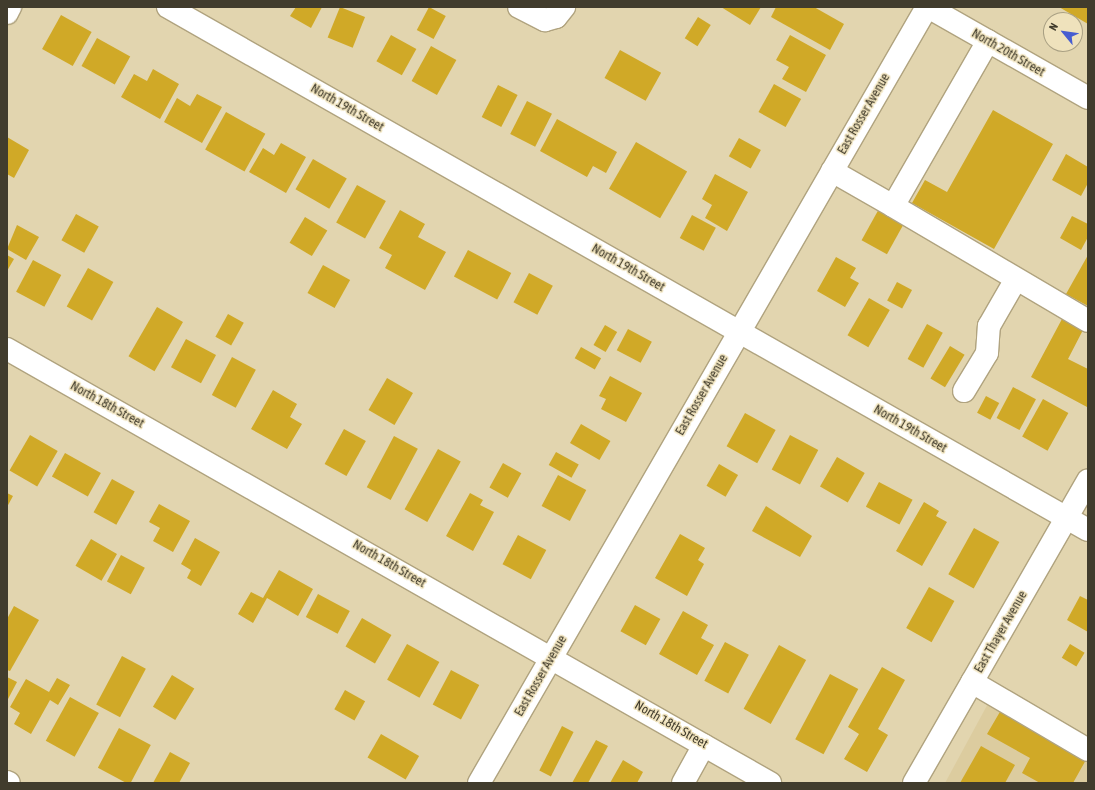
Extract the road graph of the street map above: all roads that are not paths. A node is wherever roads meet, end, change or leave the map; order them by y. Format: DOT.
graph roads {
  1 [pos="10,7"];
  2 [pos="168,7"];
  3 [pos="519,7"];
  4 [pos="564,7"];
  5 [pos="927,7"];
  6 [pos="7,13"];
  7 [pos="988,41"];
  8 [pos="1088,98"];
  9 [pos="832,171"];
  10 [pos="893,206"];
  11 [pos="1016,279"];
  12 [pos="1088,321"];
  13 [pos="739,331"];
  14 [pos="7,349"];
  15 [pos="964,391"];
  16 [pos="1088,481"];
  17 [pos="1067,518"];
  18 [pos="1088,530"];
  19 [pos="552,657"];
  20 [pos="972,682"];
  21 [pos="704,745"];
  22 [pos="1088,750"];
  23 [pos="479,783"];
  24 [pos="683,783"];
  25 [pos="770,783"];
  26 [pos="914,783"];
  1 -- 6 [label="street"];
  2 -- 13 [label="street, North 19th Street"];
  3 -- 4 [label="street"];
  5 -- 7 [label="street, North 20th Street"];
  5 -- 9 [label="street, East Rosser Avenue"];
  7 -- 8 [label="street, North 20th Street"];
  7 -- 10 [label="street"];
  9 -- 10 [label="street"];
  9 -- 13 [label="street, East Rosser Avenue"];
  10 -- 11 [label="street"];
  11 -- 12 [label="street"];
  11 -- 15 [label="street"];
  13 -- 17 [label="street, North 19th Street"];
  13 -- 19 [label="street, East Rosser Avenue"];
  14 -- 19 [label="street, North 18th Street"];
  16 -- 17 [label="street, East Thayer Avenue"];
  17 -- 18 [label="street, North 19th Street"];
  17 -- 20 [label="street, East Thayer Avenue"];
  19 -- 21 [label="street, North 18th Street"];
  19 -- 23 [label="street, East Rosser Avenue"];
  20 -- 22 [label="street"];
  20 -- 26 [label="street, East Thayer Avenue"];
  21 -- 24 [label="street"];
  21 -- 25 [label="street, North 18th Street"];
}
